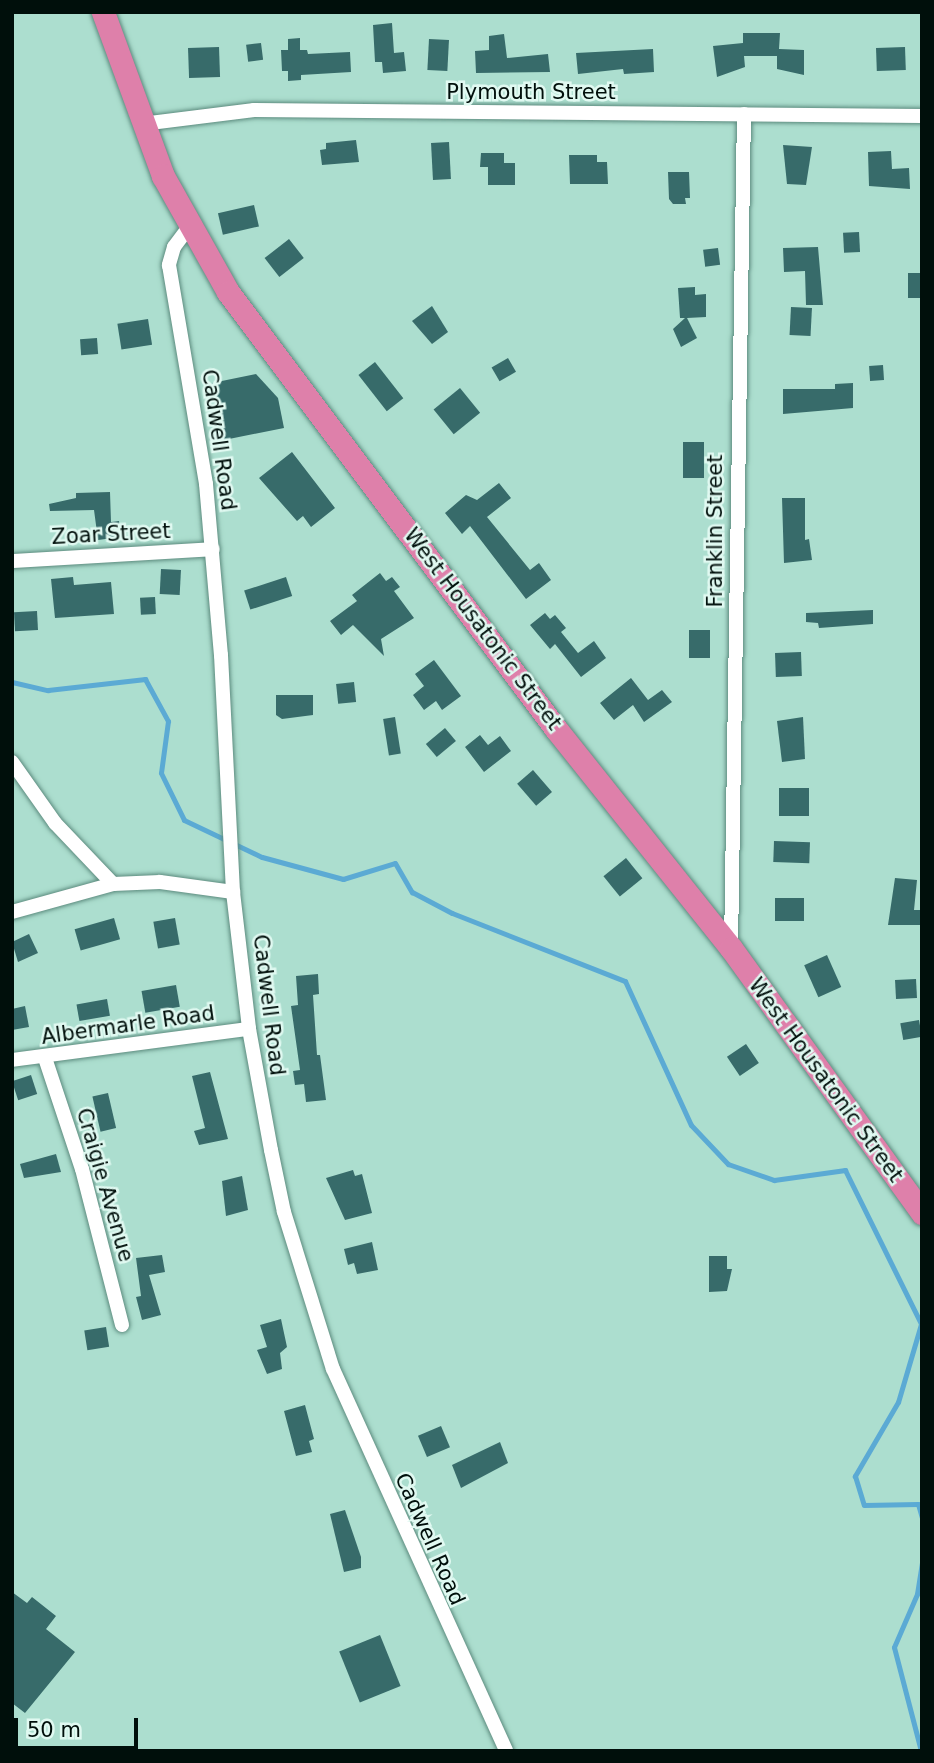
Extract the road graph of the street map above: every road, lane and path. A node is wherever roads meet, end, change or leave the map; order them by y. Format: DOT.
graph roads {
  1 [pos="103,12"];
  2 [pos="744,114"];
  3 [pos="922,116"];
  4 [pos="142,124"];
  5 [pos="189,227"];
  6 [pos="213,549"];
  7 [pos="12,561"];
  8 [pos="12,762"];
  9 [pos="113,884"];
  10 [pos="233,892"];
  11 [pos="12,912"];
  12 [pos="731,948"];
  13 [pos="249,1029"];
  14 [pos="45,1058"];
  15 [pos="12,1060"];
  16 [pos="922,1213"];
  17 [pos="122,1325"];
  18 [pos="506,1751"];
  1 -- 4 [label="highway, West Housatonic Street"];
  2 -- 3 [label="street, Plymouth Street"];
  2 -- 4 [label="street, Plymouth Street"];
  2 -- 12 [label="street, Franklin Street"];
  4 -- 5 [label="highway, West Housatonic Street"];
  5 -- 6 [label="street, Cadwell Road"];
  5 -- 12 [label="highway, West Housatonic Street"];
  6 -- 7 [label="street, Zoar Street"];
  6 -- 10 [label="street, Cadwell Road"];
  8 -- 9 [label="street"];
  9 -- 10 [label="street"];
  9 -- 11 [label="street"];
  10 -- 13 [label="street, Cadwell Road"];
  12 -- 16 [label="highway, West Housatonic Street"];
  13 -- 14 [label="street, Albermarle Road"];
  13 -- 18 [label="street, Cadwell Road"];
  14 -- 15 [label="street, Albermarle Road"];
  14 -- 17 [label="street, Craigie Avenue"];
}
